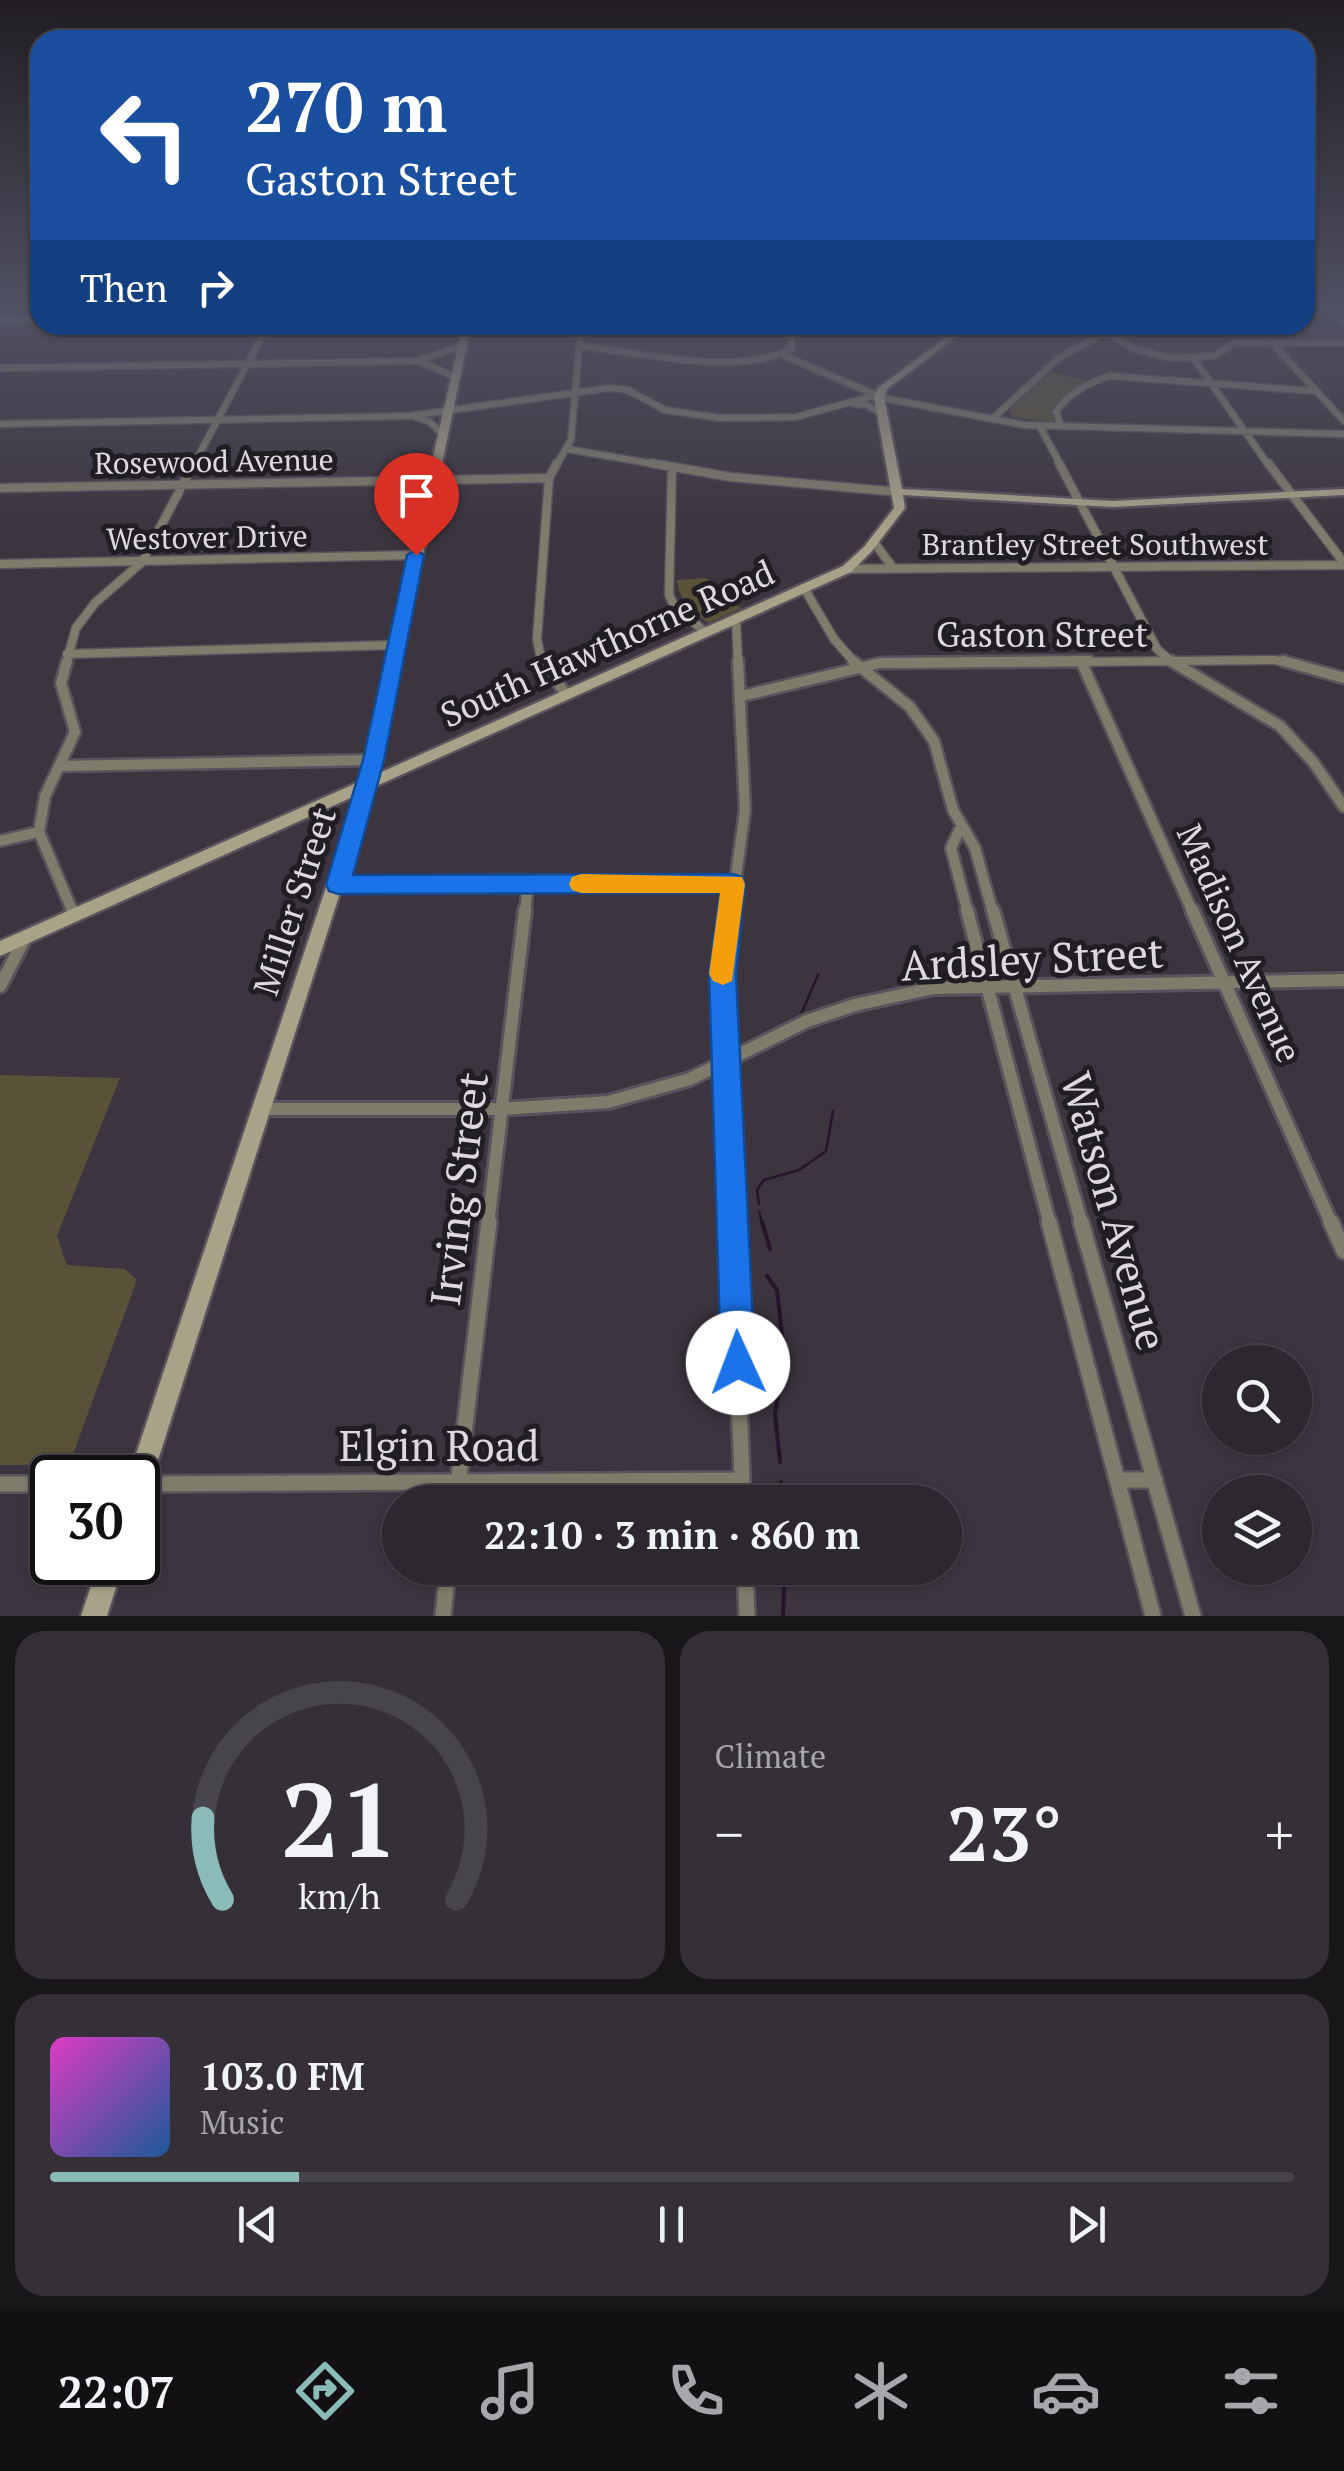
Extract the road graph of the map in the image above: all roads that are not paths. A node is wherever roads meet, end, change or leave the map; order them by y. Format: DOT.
graph roads {
  1 [pos="237,382"];
  2 [pos="454,382"];
  3 [pos="577,382"];
  4 [pos="846,382"];
  5 [pos="890,382"];
  6 [pos="1032,382"];
  7 [pos="1093,382"];
  8 [pos="1210,382"];
  9 [pos="1215,382"];
  10 [pos="1308,382"];
  11 [pos="1316,391"];
  12 [pos="576,392"];
  13 [pos="879,397"];
  14 [pos="848,404"];
  15 [pos="448,409"];
  16 [pos="882,414"];
  17 [pos="409,416"];
  18 [pos="218,419"];
  19 [pos="992,419"];
  20 [pos="1344,421"];
  21 [pos="0,424"];
  22 [pos="1040,425"];
  23 [pos="1061,426"];
  24 [pos="1244,431"];
  25 [pos="442,434"];
  26 [pos="1344,434"];
  27 [pos="567,449"];
  28 [pos="436,464"];
  29 [pos="672,467"];
  30 [pos="549,478"];
  31 [pos="432,480"];
  32 [pos="392,481"];
  33 [pos="187,484"];
  34 [pos="0,488"];
  35 [pos="899,492"];
  36 [pos="1288,492"];
  37 [pos="1344,492"];
  38 [pos="428,500"];
  39 [pos="1079,502"];
  40 [pos="874,542"];
  41 [pos="416,555"];
  42 [pos="142,562"];
  43 [pos="0,564"];
  44 [pos="1344,564"];
  45 [pos="1113,566"];
  46 [pos="893,568"];
  47 [pos="846,569"];
  48 [pos="804,588"];
  49 [pos="736,618"];
  50 [pos="705,632"];
  51 [pos="395,645"];
  52 [pos="67,654"];
  53 [pos="1080,660"];
  54 [pos="1168,660"];
  55 [pos="859,666"];
  56 [pos="1344,678"];
  57 [pos="566,694"];
  58 [pos="742,696"];
  59 [pos="374,756"];
  60 [pos="60,766"];
  61 [pos="405,766"];
  62 [pos="368,783"];
  63 [pos="330,800"];
  64 [pos="1344,807"];
  65 [pos="360,809"];
  66 [pos="40,832"];
  67 [pos="959,832"];
  68 [pos="0,841"];
  69 [pos="338,884"];
  70 [pos="528,884"];
  71 [pos="733,884"];
  72 [pos="74,915"];
  73 [pos="26,937"];
  74 [pos="0,949"];
  75 [pos="1344,980"];
  76 [pos="1224,982"];
  77 [pos="0,986"];
  78 [pos="1015,986"];
  79 [pos="986,987"];
  80 [pos="728,1062"];
  81 [pos="264,1109"];
  82 [pos="502,1109"];
  83 [pos="1344,1251"];
  84 [pos="148,1455"];
  85 [pos="459,1479"];
  86 [pos="742,1480"];
  87 [pos="1117,1480"];
  88 [pos="1154,1480"];
  89 [pos="0,1484"];
  90 [pos="30,1484"];
  91 [pos="160,1484"];
  92 [pos="458,1485"];
  93 [pos="742,1485"];
  94 [pos="104,1585"];
  95 [pos="446,1585"];
  96 [pos="746,1585"];
  97 [pos="94,1616"];
  98 [pos="442,1616"];
  99 [pos="748,1616"];
  100 [pos="1153,1616"];
  101 [pos="1194,1616"];
  1 -- 18 [label="street"];
  2 -- 15 [label="main road, Miller Street"];
  3 -- 12 [label="street"];
  4 -- 13 [label="street"];
  5 -- 13 [label="main road"];
  6 -- 19 [label="street"];
  7 -- 23 [label="street"];
  8 -- 24 [label="street"];
  9 -- 11 [label="street"];
  10 -- 11 [label="street"];
  11 -- 20 [label="street"];
  12 -- 14 [label="street"];
  12 -- 15 [label="street"];
  12 -- 27 [label="street"];
  13 -- 14 [label="street"];
  13 -- 16 [label="main road"];
  13 -- 19 [label="street"];
  14 -- 16 [label="street"];
  15 -- 17 [label="street"];
  15 -- 25 [label="main road, Miller Street"];
  16 -- 35 [label="main road"];
  17 -- 18 [label="street"];
  17 -- 25 [label="street"];
  18 -- 21 [label="street"];
  18 -- 33 [label="street"];
  19 -- 22 [label="street"];
  22 -- 23 [label="street"];
  22 -- 39 [label="street"];
  23 -- 24 [label="street"];
  24 -- 26 [label="street"];
  24 -- 36 [label="street"];
  25 -- 28 [label="main road, Miller Street"];
  27 -- 29 [label="street"];
  27 -- 30 [label="street"];
  28 -- 31 [label="main road, Miller Street"];
  28 -- 32 [label="main road"];
  29 -- 35 [label="street"];
  29 -- 50 [label="street"];
  30 -- 31 [label="street, Rosewood Avenue"];
  30 -- 57 [label="street"];
  31 -- 32 [label="street, Rosewood Avenue"];
  31 -- 38 [label="main road, Miller Street"];
  32 -- 33 [label="street, Rosewood Avenue"];
  32 -- 38 [label="main road"];
  33 -- 34 [label="street, Rosewood Avenue"];
  33 -- 42 [label="street"];
  35 -- 39 [label="main road"];
  35 -- 40 [label="main road, South Hawthorne Road"];
  36 -- 37 [label="main road"];
  36 -- 39 [label="main road"];
  36 -- 44 [label="street"];
  38 -- 41 [label="main road, Miller Street"];
  39 -- 45 [label="street"];
  40 -- 46 [label="street"];
  40 -- 47 [label="main road, South Hawthorne Road"];
  41 -- 42 [label="street, Westover Drive"];
  41 -- 51 [label="main road, Miller Street"];
  42 -- 43 [label="street, Westover Drive"];
  42 -- 52 [label="street"];
  44 -- 45 [label="street, Brantley Street Southwest"];
  45 -- 46 [label="street, Brantley Street Southwest"];
  45 -- 54 [label="street"];
  46 -- 47 [label="street, Brantley Street Southwest"];
  47 -- 48 [label="main road, South Hawthorne Road"];
  48 -- 49 [label="main road, South Hawthorne Road"];
  48 -- 55 [label="street, Watson Avenue"];
  49 -- 50 [label="main road, South Hawthorne Road"];
  49 -- 58 [label="street"];
  50 -- 57 [label="main road, South Hawthorne Road"];
  51 -- 52 [label="street"];
  51 -- 59 [label="main road, Miller Street"];
  52 -- 60 [label="street"];
  53 -- 54 [label="street, Gaston Street"];
  53 -- 55 [label="street, Gaston Street"];
  53 -- 76 [label="street, Madison Avenue"];
  54 -- 56 [label="street, Gaston Street"];
  54 -- 64 [label="street"];
  55 -- 58 [label="street, Gaston Street"];
  55 -- 67 [label="street, Watson Avenue"];
  57 -- 61 [label="main road, South Hawthorne Road"];
  58 -- 71 [label="street"];
  59 -- 60 [label="street"];
  59 -- 61 [label="main road"];
  59 -- 62 [label="main road, Miller Street"];
  60 -- 66 [label="street"];
  61 -- 62 [label="main road, South Hawthorne Road"];
  62 -- 63 [label="main road, South Hawthorne Road"];
  62 -- 65 [label="main road, Miller Street"];
  63 -- 65 [label="main road"];
  63 -- 72 [label="main road, South Hawthorne Road"];
  65 -- 69 [label="main road, Miller Street"];
  66 -- 68 [label="street"];
  66 -- 72 [label="street"];
  67 -- 78 [label="street, Watson Avenue"];
  67 -- 79 [label="street, Watson Avenue"];
  69 -- 70 [label="street"];
  69 -- 81 [label="main road, Miller Street"];
  70 -- 71 [label="street"];
  70 -- 82 [label="street, Irving Street"];
  71 -- 80 [label="street"];
  72 -- 73 [label="main road, South Hawthorne Road"];
  73 -- 74 [label="main road, South Hawthorne Road"];
  73 -- 77 [label="street"];
  75 -- 76 [label="street, Ardsley Street"];
  76 -- 78 [label="street, Ardsley Street"];
  76 -- 83 [label="street, Madison Avenue"];
  78 -- 79 [label="street, Ardsley Street"];
  78 -- 88 [label="street, Watson Avenue"];
  79 -- 80 [label="street, Ardsley Street"];
  79 -- 87 [label="street, Watson Avenue"];
  80 -- 82 [label="street, Ardsley Street"];
  80 -- 86 [label="street"];
  81 -- 82 [label="street, Ardsley Street"];
  81 -- 84 [label="main road, Miller Street"];
  82 -- 85 [label="street, Irving Street"];
  85 -- 86 [label="street, Elgin Road"];
  85 -- 91 [label="street, Elgin Road"];
  85 -- 92 [label="street, Irving Street"];
  86 -- 93 [label="street"];
  87 -- 88 [label="street"];
  87 -- 100 [label="street, Watson Avenue"];
  88 -- 101 [label="street, Watson Avenue"];
  89 -- 90 [label="street"];
  94 -- 97 [label="main road"];
  95 -- 98 [label="street"];
  96 -- 99 [label="street"];
}
